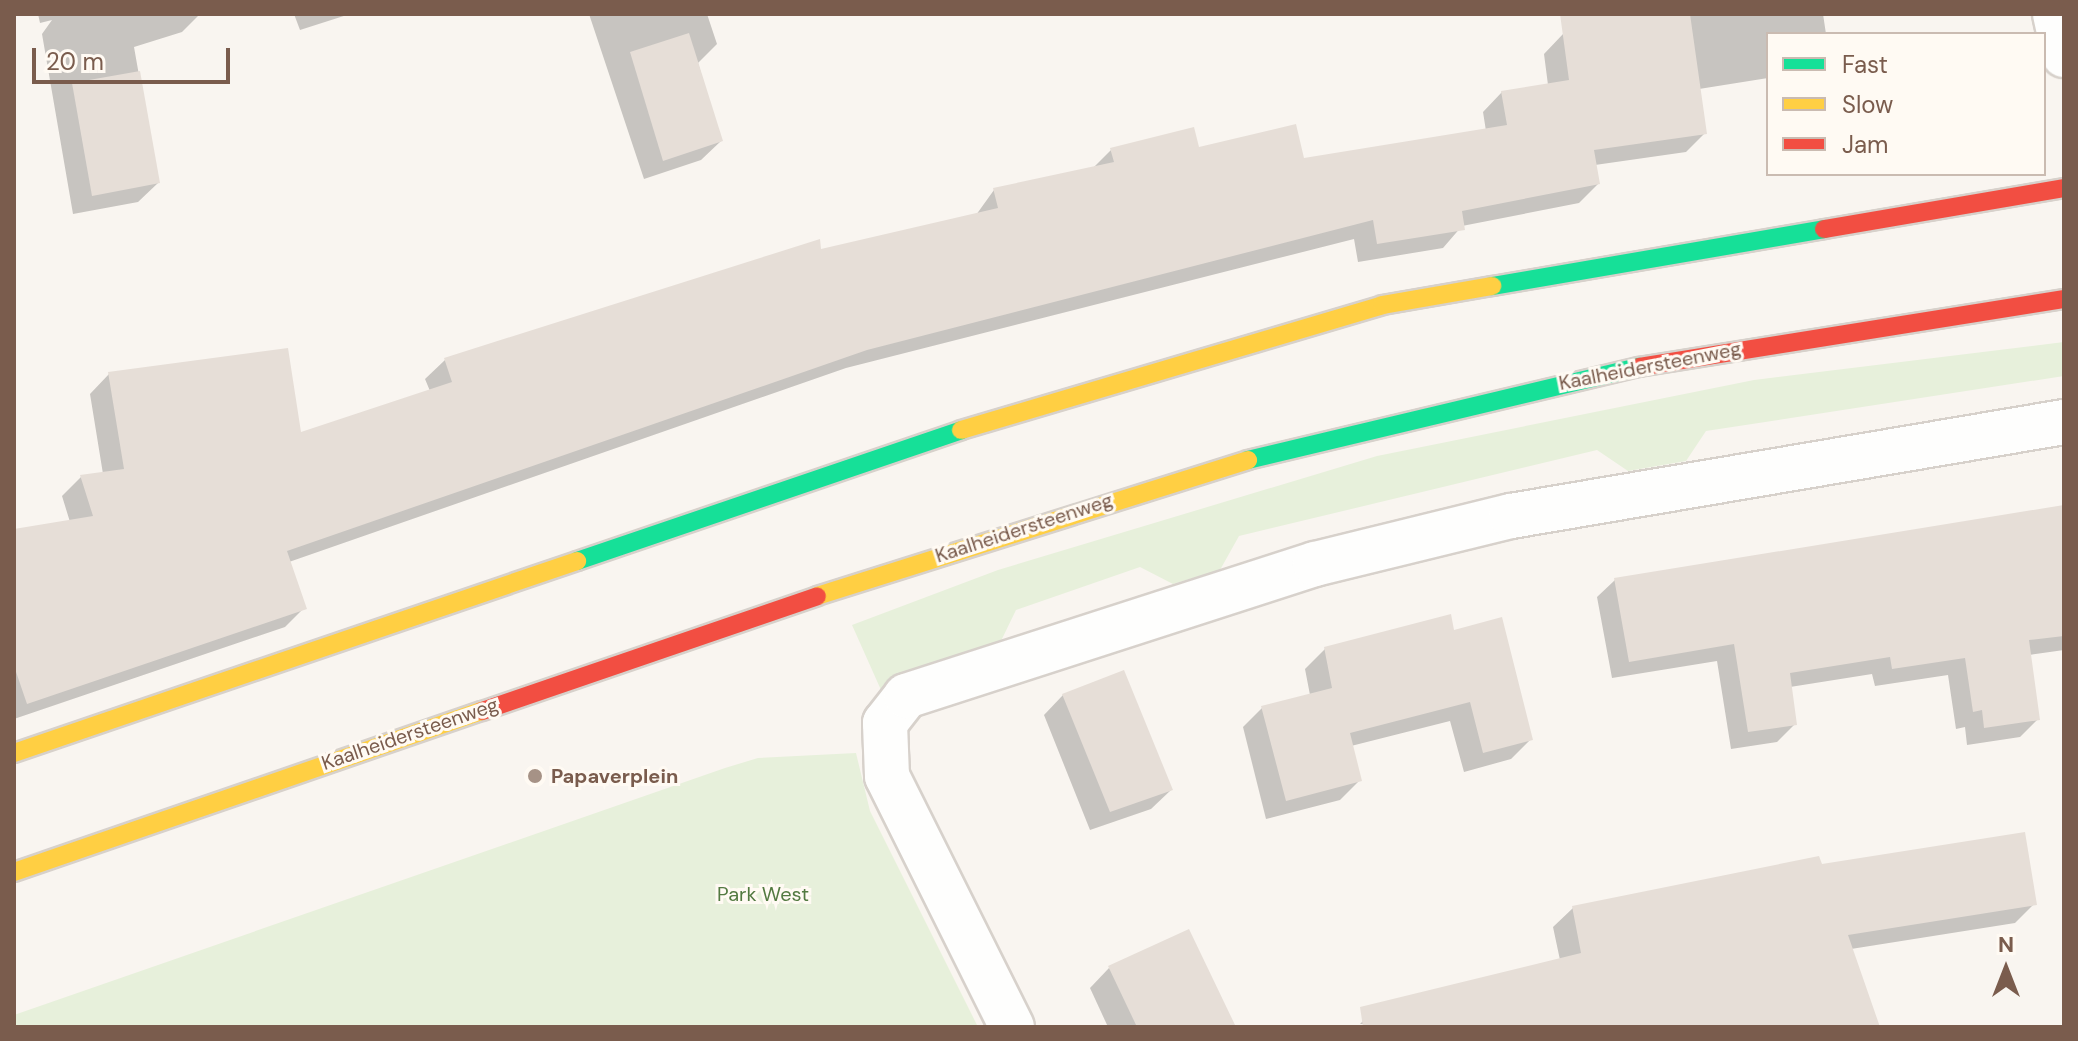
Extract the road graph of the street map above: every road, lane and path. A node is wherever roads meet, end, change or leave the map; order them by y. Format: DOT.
graph roads {
  1 [pos="2055,14"];
  2 [pos="2064,55"];
  3 [pos="2064,188"];
  4 [pos="2064,299"];
  5 [pos="2064,422"];
  6 [pos="14,753"];
  7 [pos="14,872"];
  8 [pos="1012,1027"];
  1 -- 2 [label="street"];
  3 -- 6 [label="street"];
  4 -- 7 [label="street, Kaalheidersteenweg"];
  5 -- 8 [label="street"];
}
